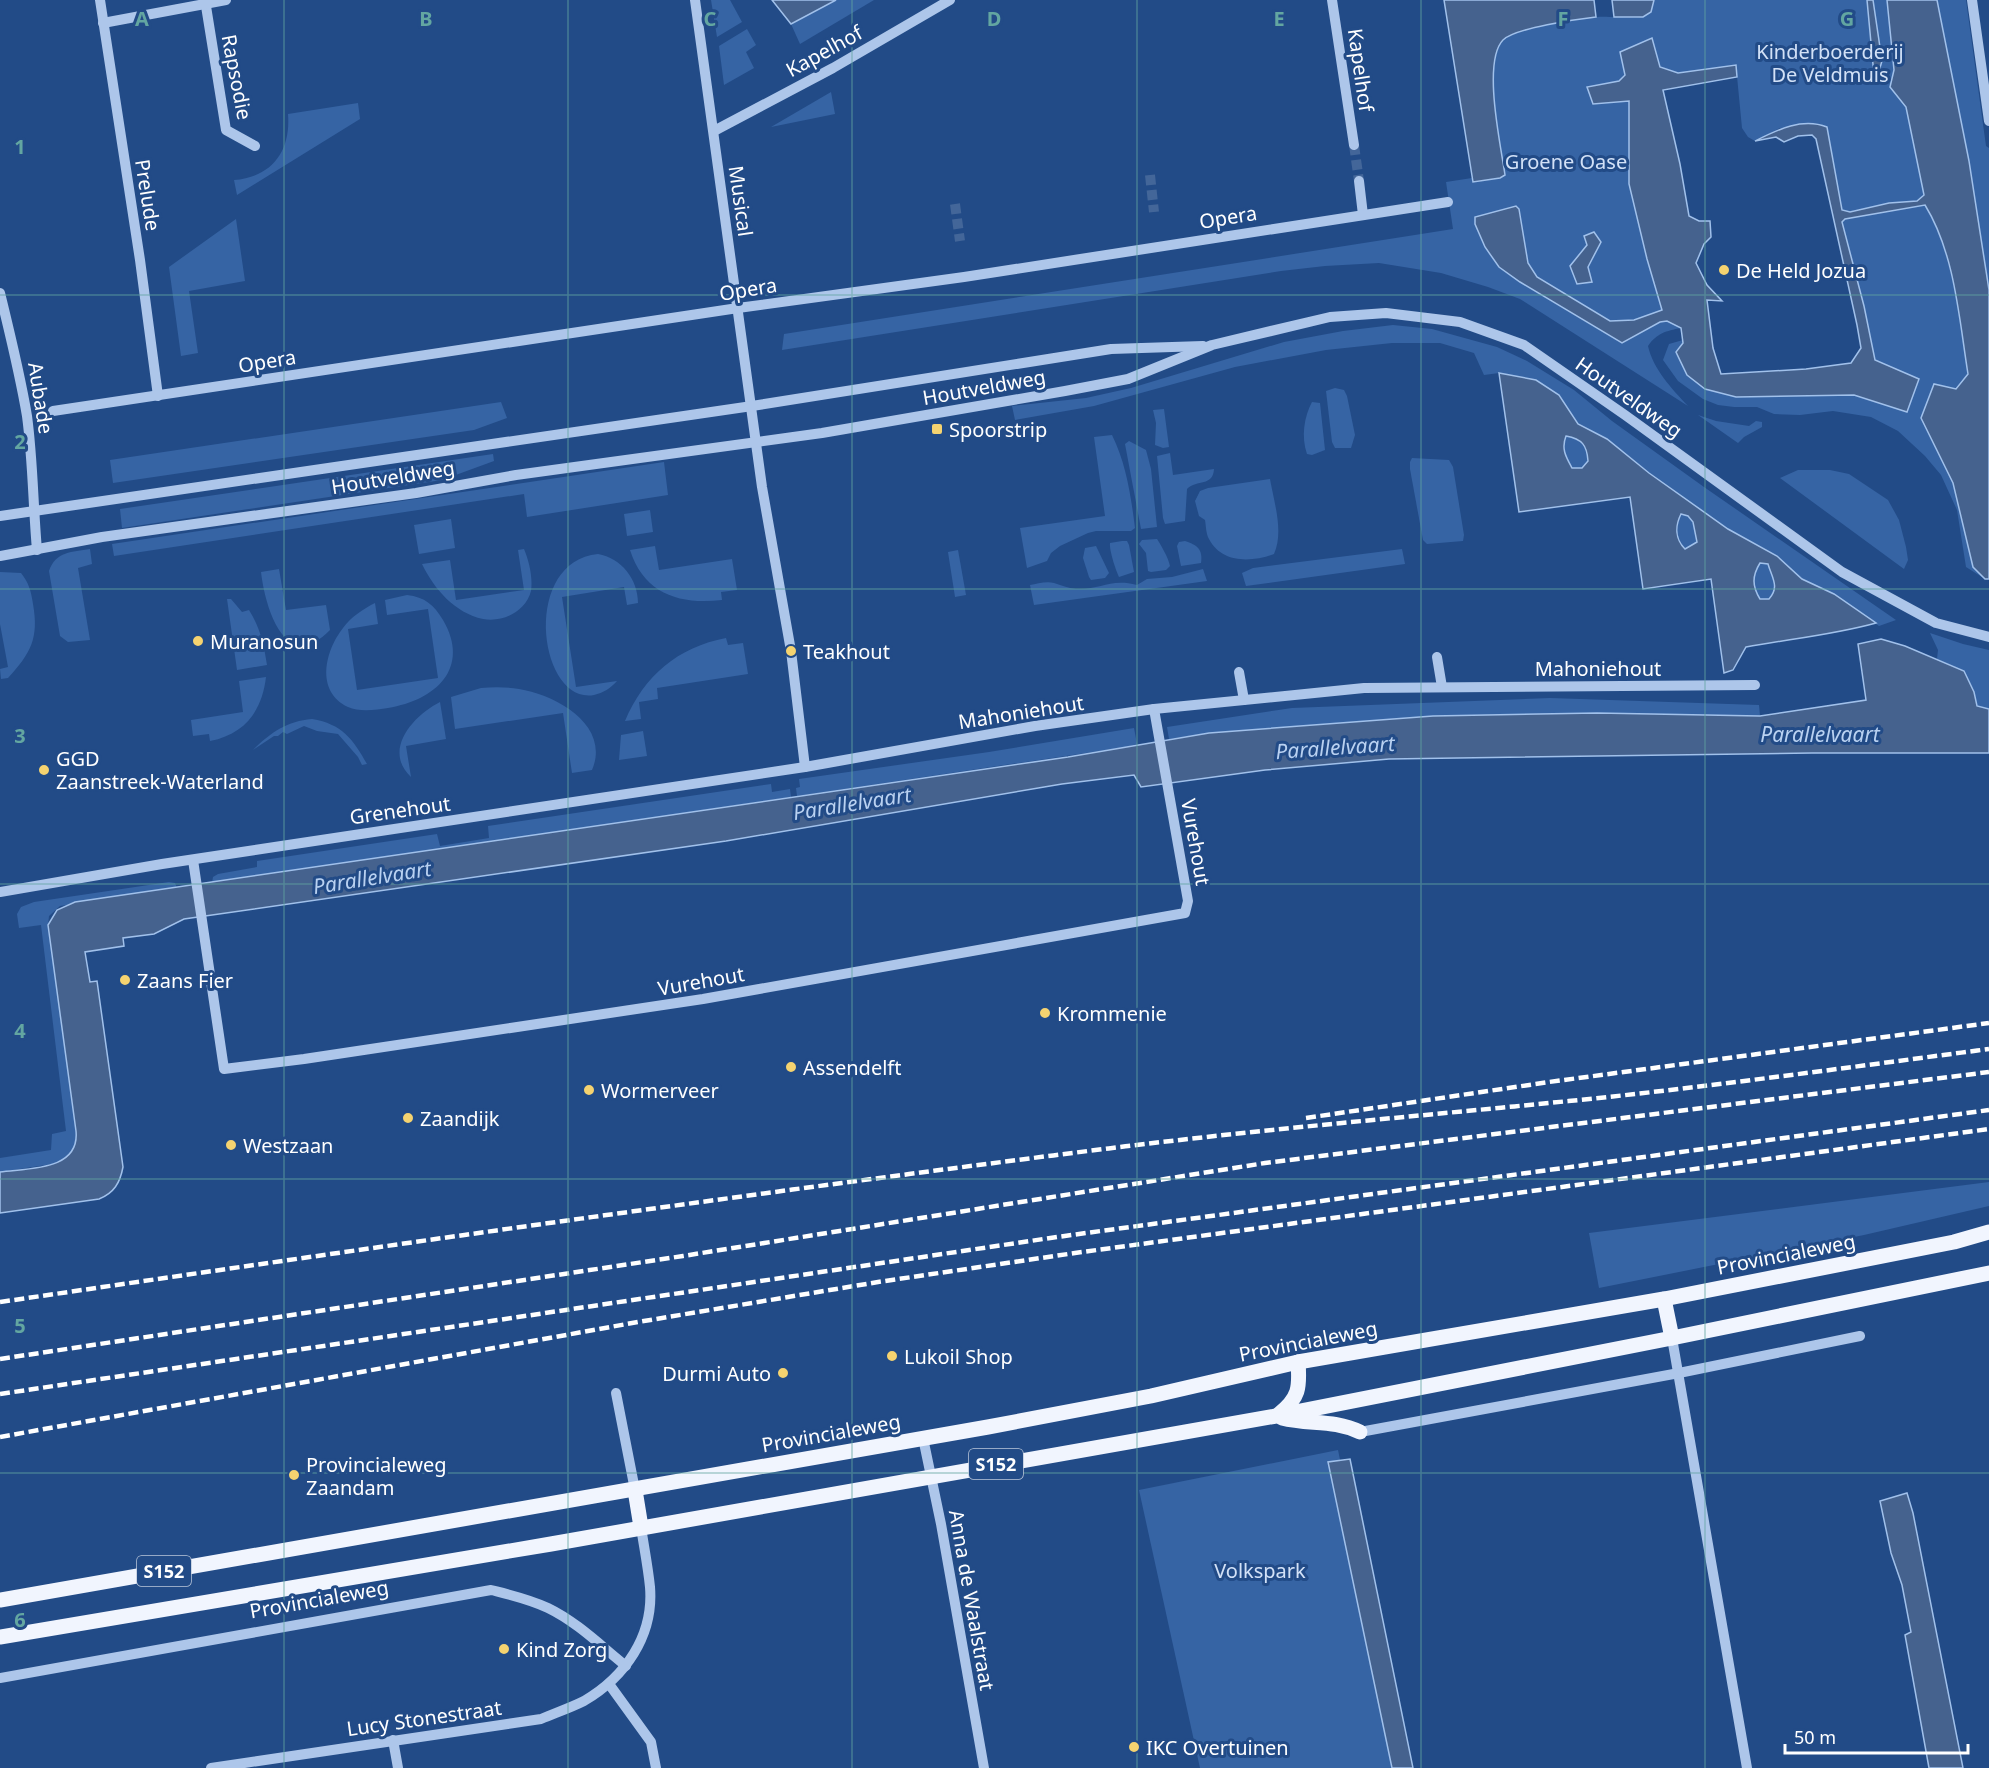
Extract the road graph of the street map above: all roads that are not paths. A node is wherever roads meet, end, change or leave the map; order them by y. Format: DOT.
graph roads {
  1 [pos="100,0"];
  2 [pos="226,0"];
  3 [pos="695,0"];
  4 [pos="950,0"];
  5 [pos="1332,0"];
  6 [pos="1972,0"];
  7 [pos="206,3"];
  8 [pos="103,23"];
  9 [pos="1989,122"];
  10 [pos="714,131"];
  11 [pos="1354,145"];
  12 [pos="255,146"];
  13 [pos="1359,181"];
  14 [pos="1448,202"];
  15 [pos="1364,215"];
  16 [pos="0,293"];
  17 [pos="738,308"];
  18 [pos="1212,345"];
  19 [pos="158,396"];
  20 [pos="752,406"];
  21 [pos="53,411"];
  22 [pos="756,442"];
  23 [pos="33,511"];
  24 [pos="0,516"];
  25 [pos="37,550"];
  26 [pos="0,556"];
  27 [pos="1989,637"];
  28 [pos="1437,657"];
  29 [pos="1239,672"];
  30 [pos="1755,685"];
  31 [pos="1442,687"];
  32 [pos="1244,700"];
  33 [pos="1154,709"];
  34 [pos="805,767"];
  35 [pos="193,860"];
  36 [pos="0,892"];
  37 [pos="1989,1232"];
  38 [pos="1989,1273"];
  39 [pos="1664,1299"];
  40 [pos="1860,1336"];
  41 [pos="1672,1338"];
  42 [pos="1298,1362"];
  43 [pos="1679,1373"];
  44 [pos="616,1393"];
  45 [pos="1276,1416"];
  46 [pos="1360,1432"];
  47 [pos="923,1438"];
  48 [pos="931,1476"];
  49 [pos="635,1490"];
  50 [pos="640,1527"];
  51 [pos="0,1600"];
  52 [pos="0,1637"];
  53 [pos="626,1666"];
  54 [pos="0,1678"];
  55 [pos="609,1684"];
  56 [pos="393,1740"];
  57 [pos="211,1768"];
  58 [pos="398,1768"];
  59 [pos="656,1768"];
  60 [pos="984,1768"];
  61 [pos="1747,1768"];
  1 -- 8 [label="street, Prelude"];
  2 -- 7 [label="street"];
  3 -- 10 [label="street, Musical"];
  4 -- 10 [label="street, Kapelhof"];
  5 -- 11 [label="street, Kapelhof"];
  6 -- 9 [label="street"];
  7 -- 8 [label="street"];
  7 -- 12 [label="street, Rapsodie"];
  8 -- 19 [label="street, Prelude"];
  10 -- 17 [label="street, Musical"];
  13 -- 15 [label="street"];
  14 -- 15 [label="street, Opera"];
  15 -- 17 [label="street, Opera"];
  16 -- 23 [label="street, Aubade"];
  17 -- 19 [label="street, Opera"];
  17 -- 20 [label="street, Musical"];
  18 -- 20 [label="street, Houtveldweg"];
  18 -- 22 [label="street, Houtveldweg"];
  18 -- 27 [label="street, Houtveldweg"];
  19 -- 21 [label="street, Opera"];
  20 -- 22 [label="street"];
  20 -- 23 [label="street, Houtveldweg"];
  22 -- 25 [label="street, Houtveldweg"];
  22 -- 34 [label="street"];
  23 -- 24 [label="street, Houtveldweg"];
  23 -- 25 [label="street"];
  25 -- 26 [label="street, Houtveldweg"];
  28 -- 31 [label="street"];
  29 -- 32 [label="street"];
  30 -- 31 [label="street, Mahoniehout"];
  31 -- 32 [label="street, Mahoniehout"];
  32 -- 33 [label="street, Mahoniehout"];
  33 -- 34 [label="street, Mahoniehout"];
  33 -- 35 [label="street, Vurehout"];
  34 -- 35 [label="street, Grenehout"];
  35 -- 36 [label="street, Grenehout"];
  37 -- 39 [label="main road, Provincialeweg / S152"];
  38 -- 41 [label="main road, Provincialeweg / S152"];
  39 -- 41 [label="main road"];
  39 -- 42 [label="main road, Provincialeweg / S152"];
  40 -- 43 [label="street"];
  41 -- 43 [label="street"];
  41 -- 45 [label="main road, Provincialeweg / S152"];
  42 -- 45 [label="main road"];
  42 -- 47 [label="main road, Provincialeweg / S152"];
  43 -- 46 [label="street"];
  43 -- 61 [label="street"];
  44 -- 49 [label="street"];
  45 -- 46 [label="main road"];
  45 -- 48 [label="main road, Provincialeweg / S152"];
  47 -- 48 [label="street, Anna de Waalstraat"];
  47 -- 49 [label="main road, Provincialeweg / S152"];
  48 -- 50 [label="main road, Provincialeweg / S152"];
  48 -- 60 [label="street, Anna de Waalstraat"];
  49 -- 50 [label="main road"];
  49 -- 51 [label="main road, Provincialeweg / S152"];
  50 -- 52 [label="main road, Provincialeweg / S152"];
  50 -- 53 [label="street, Lucy Stonestraat"];
  53 -- 54 [label="street, Provincialeweg"];
  53 -- 55 [label="street, Lucy Stonestraat"];
  55 -- 56 [label="street, Lucy Stonestraat"];
  55 -- 59 [label="street"];
  56 -- 57 [label="street, Lucy Stonestraat"];
  56 -- 58 [label="street"];
}
